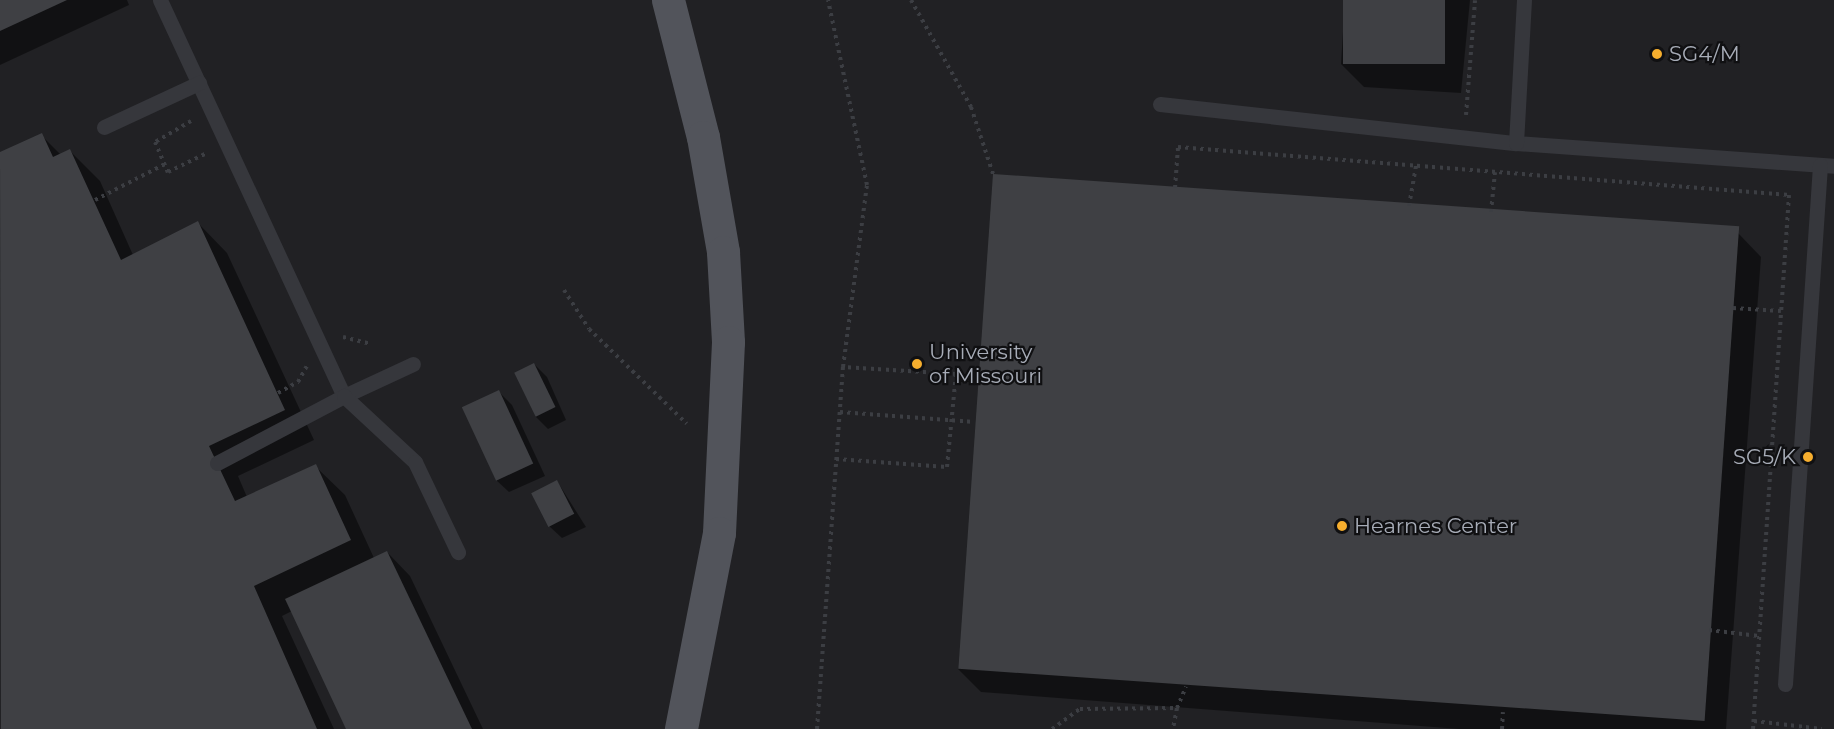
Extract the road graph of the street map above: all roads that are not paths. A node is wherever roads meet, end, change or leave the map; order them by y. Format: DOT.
graph roads {
  1 [pos="160,0"];
  2 [pos="668,0"];
  3 [pos="1524,0"];
  4 [pos="199,84"];
  5 [pos="1160,104"];
  6 [pos="104,127"];
  7 [pos="1516,143"];
  8 [pos="1827,166"];
  9 [pos="413,364"];
  10 [pos="345,396"];
  11 [pos="217,463"];
  12 [pos="458,552"];
  13 [pos="1785,684"];
  14 [pos="681,729"];
  1 -- 4 [label="lane"];
  2 -- 14 [label="main road"];
  3 -- 7 [label="lane"];
  4 -- 6 [label="lane"];
  4 -- 10 [label="lane"];
  5 -- 7 [label="lane"];
  7 -- 8 [label="lane"];
  8 -- 13 [label="lane"];
  9 -- 10 [label="lane"];
  10 -- 11 [label="lane"];
  10 -- 12 [label="lane"];
}
